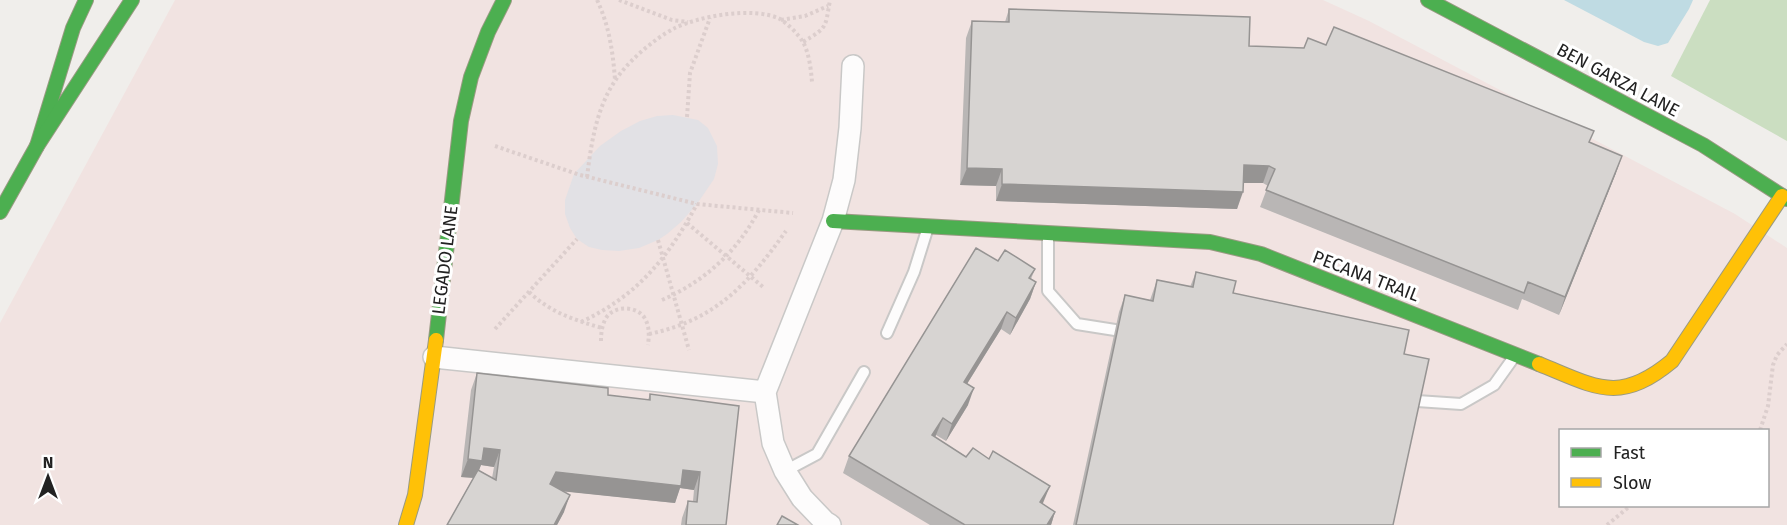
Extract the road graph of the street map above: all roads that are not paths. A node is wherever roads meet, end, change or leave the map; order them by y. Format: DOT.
graph roads {
  1 [pos="86,0"];
  2 [pos="132,0"];
  3 [pos="504,0"];
  4 [pos="1428,0"];
  5 [pos="853,66"];
  6 [pos="37,146"];
  7 [pos="1784,197"];
  8 [pos="0,212"];
  9 [pos="833,220"];
  10 [pos="928,226"];
  11 [pos="1048,233"];
  12 [pos="1115,330"];
  13 [pos="887,333"];
  14 [pos="1516,354"];
  15 [pos="434,357"];
  16 [pos="864,372"];
  17 [pos="765,392"];
  18 [pos="1417,401"];
  19 [pos="785,471"];
  20 [pos="406,525"];
  21 [pos="830,525"];
  1 -- 6 [label="main road"];
  2 -- 6 [label="main road"];
  3 -- 15 [label="main road, LEGADO LANE"];
  4 -- 7 [label="main road, BEN GARZA LANE"];
  5 -- 9 [label="street"];
  6 -- 8 [label="main road"];
  7 -- 14 [label="main road, PECANA TRAIL"];
  9 -- 10 [label="main road, PECANA TRAIL"];
  9 -- 17 [label="street"];
  10 -- 11 [label="main road, PECANA TRAIL"];
  10 -- 13 [label="lane"];
  11 -- 12 [label="lane"];
  11 -- 14 [label="main road, PECANA TRAIL"];
  14 -- 18 [label="lane"];
  15 -- 17 [label="street"];
  15 -- 20 [label="main road, LEGADO LANE"];
  16 -- 19 [label="lane"];
  17 -- 19 [label="street"];
  19 -- 21 [label="street"];
}
